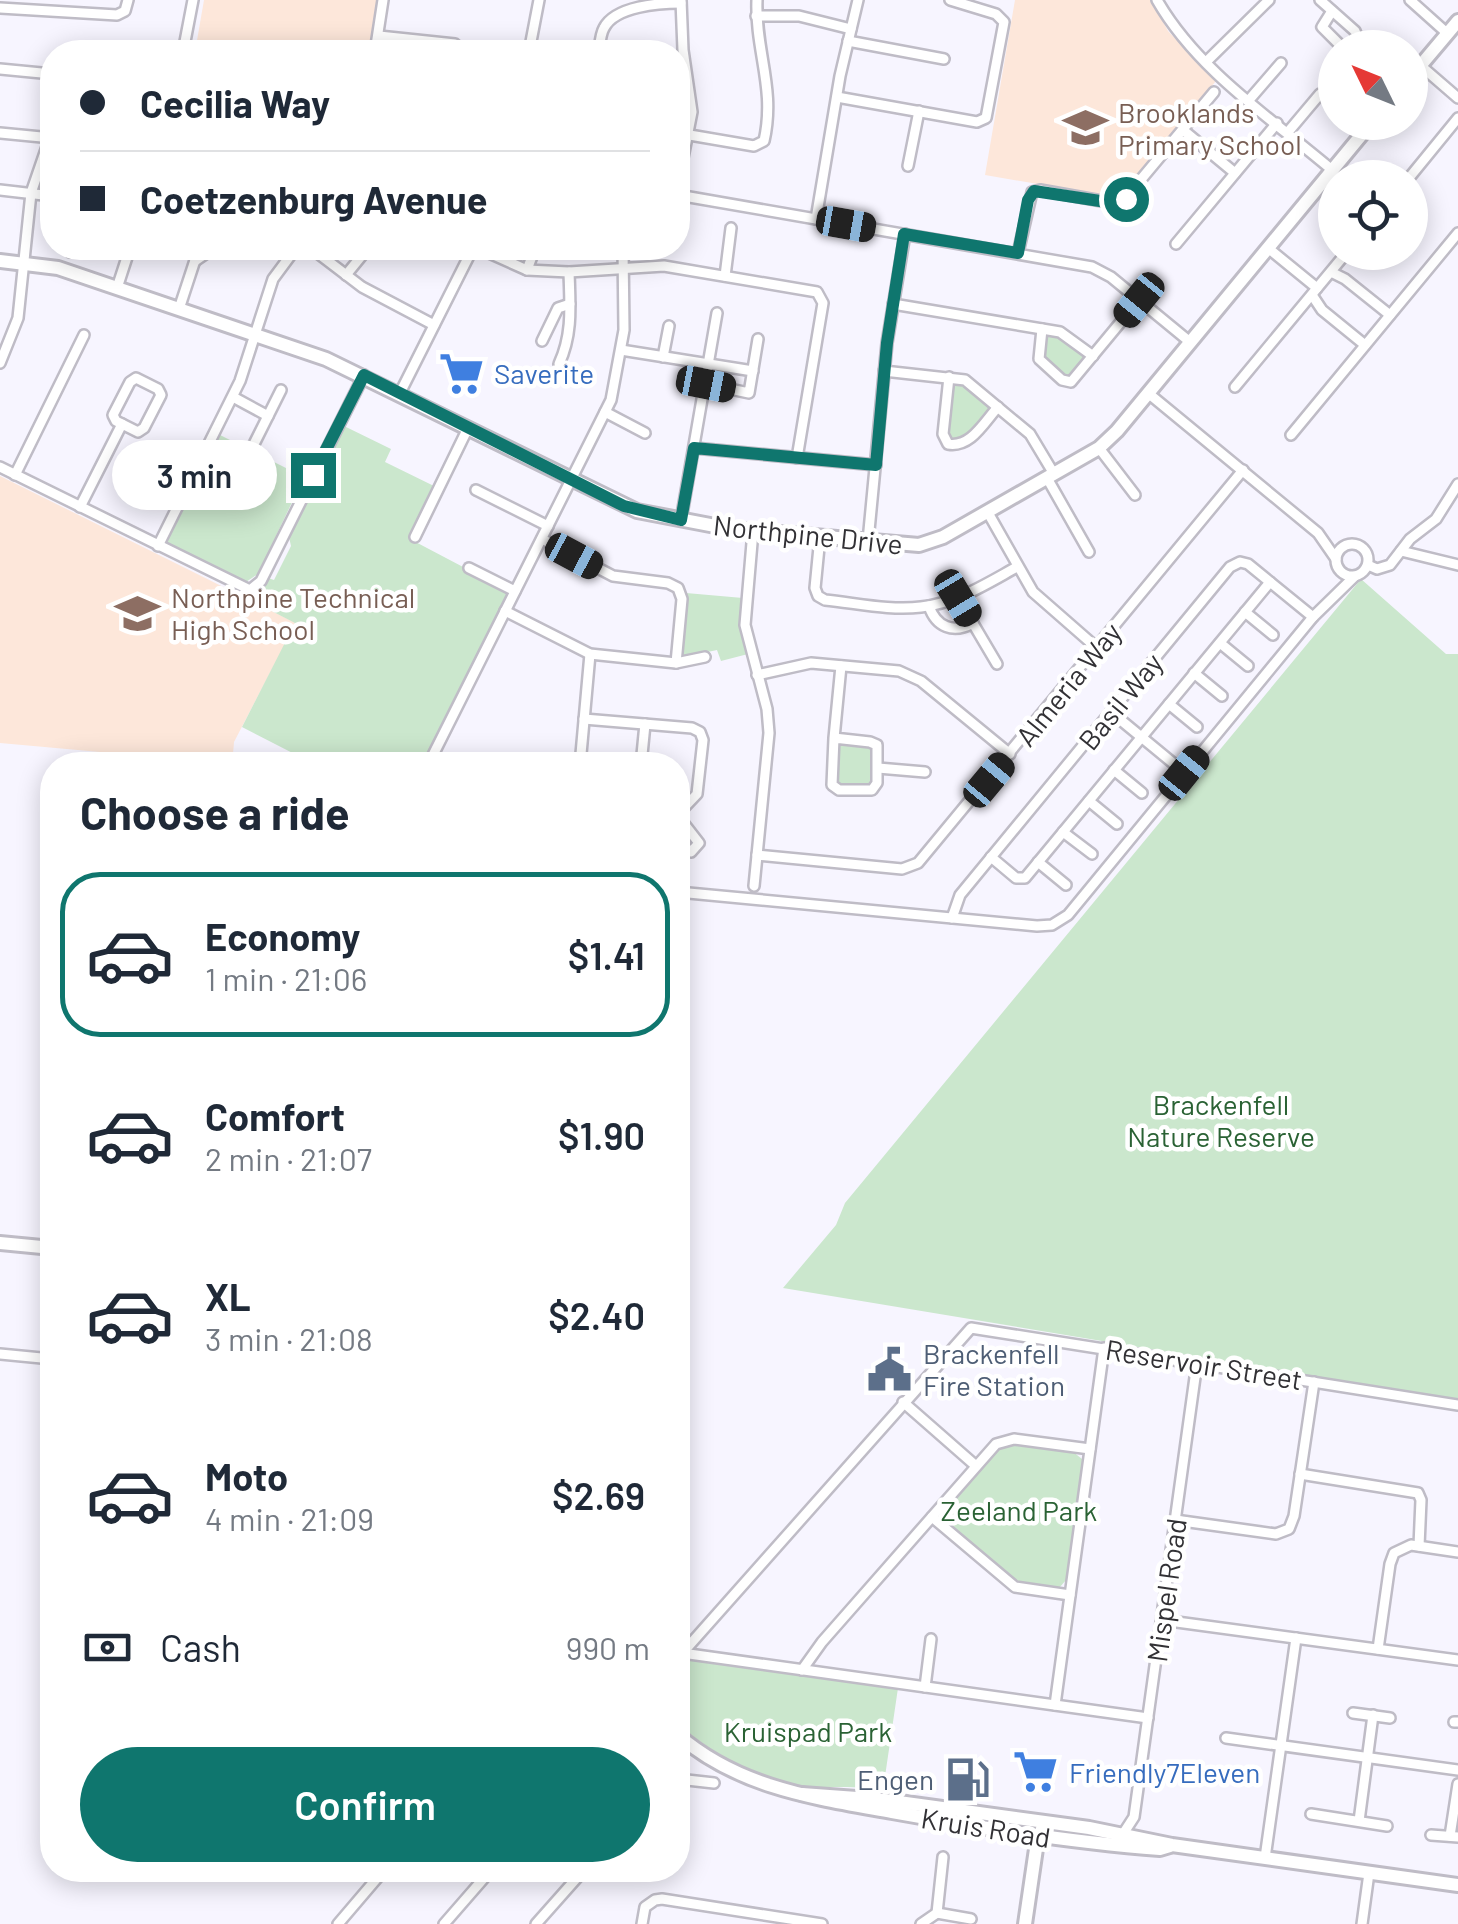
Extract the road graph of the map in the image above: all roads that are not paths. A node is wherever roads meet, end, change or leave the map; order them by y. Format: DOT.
graph roads {
  1 [pos="128,0"];
  2 [pos="193,0"];
  3 [pos="383,0"];
  4 [pos="540,0"];
  5 [pos="756,0"];
  6 [pos="791,0"];
  7 [pos="858,0"];
  8 [pos="950,0"];
  9 [pos="1269,0"];
  10 [pos="1320,0"];
  11 [pos="1410,0"];
  12 [pos="1159,1"];
  13 [pos="681,2"];
  14 [pos="0,8"];
  15 [pos="1332,11"];
  16 [pos="756,16"];
  17 [pos="790,16"];
  18 [pos="1458,21"];
  19 [pos="851,29"];
  20 [pos="1325,30"];
  21 [pos="1355,30"];
  22 [pos="1448,34"];
  23 [pos="379,36"];
  24 [pos="185,40"];
  25 [pos="378,40"];
  26 [pos="402,40"];
  27 [pos="532,40"];
  28 [pos="600,40"];
  29 [pos="683,40"];
  30 [pos="848,41"];
  31 [pos="1428,58"];
  32 [pos="944,59"];
  33 [pos="1206,62"];
  34 [pos="1281,63"];
  35 [pos="0,69"];
  36 [pos="1428,72"];
  37 [pos="40,73"];
  38 [pos="1214,92"];
  39 [pos="1318,96"];
  40 [pos="837,97"];
  41 [pos="1458,98"];
  42 [pos="1248,100"];
  43 [pos="918,111"];
  44 [pos="1458,118"];
  45 [pos="1277,123"];
  46 [pos="1183,130"];
  47 [pos="1288,132"];
  48 [pos="0,134"];
  49 [pos="690,135"];
  50 [pos="40,136"];
  51 [pos="1357,140"];
  52 [pos="1320,160"];
  53 [pos="1340,160"];
  54 [pos="1424,160"];
  55 [pos="908,166"];
  56 [pos="40,167"];
  57 [pos="1235,173"];
  58 [pos="1318,187"];
  59 [pos="0,190"];
  60 [pos="31,192"];
  61 [pos="40,194"];
  62 [pos="690,197"];
  63 [pos="816,218"];
  64 [pos="731,228"];
  65 [pos="1458,233"];
  66 [pos="904,234"];
  67 [pos="1176,244"];
  68 [pos="1268,248"];
  69 [pos="1018,253"];
  70 [pos="126,260"];
  71 [pos="287,260"];
  72 [pos="326,260"];
  73 [pos="359,260"];
  74 [pos="469,260"];
  75 [pos="503,260"];
  76 [pos="530,260"];
  77 [pos="623,260"];
  78 [pos="0,261"];
  79 [pos="195,261"];
  80 [pos="24,263"];
  81 [pos="527,270"];
  82 [pos="623,270"];
  83 [pos="569,272"];
  84 [pos="1331,272"];
  85 [pos="346,276"];
  86 [pos="725,276"];
  87 [pos="117,288"];
  88 [pos="1314,292"];
  89 [pos="1139,300"];
  90 [pos="570,304"];
  91 [pos="894,304"];
  92 [pos="179,309"];
  93 [pos="716,313"];
  94 [pos="1390,316"];
  95 [pos="434,325"];
  96 [pos="668,326"];
  97 [pos="1042,329"];
  98 [pos="84,335"];
  99 [pos="255,335"];
  100 [pos="758,339"];
  101 [pos="542,342"];
  102 [pos="1190,342"];
  103 [pos="1365,345"];
  104 [pos="621,350"];
  105 [pos="1094,356"];
  106 [pos="662,358"];
  107 [pos="0,363"];
  108 [pos="560,364"];
  109 [pos="709,365"];
  110 [pos="752,371"];
  111 [pos="884,371"];
  112 [pos="364,375"];
  113 [pos="949,377"];
  114 [pos="706,384"];
  115 [pos="1236,387"];
  116 [pos="281,390"];
  117 [pos="400,393"];
  118 [pos="1148,393"];
  119 [pos="232,397"];
  120 [pos="998,406"];
  121 [pos="605,412"];
  122 [pos="268,416"];
  123 [pos="122,424"];
  124 [pos="468,428"];
  125 [pos="645,433"];
  126 [pos="1290,436"];
  127 [pos="253,446"];
  128 [pos="694,448"];
  129 [pos="1098,448"];
  130 [pos="797,458"];
  131 [pos="876,465"];
  132 [pos="0,468"];
  133 [pos="1243,470"];
  134 [pos="14,474"];
  135 [pos="1050,476"];
  136 [pos="571,480"];
  137 [pos="1458,484"];
  138 [pos="476,490"];
  139 [pos="1135,495"];
  140 [pos="80,507"];
  141 [pos="987,512"];
  142 [pos="681,520"];
  143 [pos="548,526"];
  144 [pos="753,531"];
  145 [pos="1318,532"];
  146 [pos="415,537"];
  147 [pos="820,537"];
  148 [pos="542,539"];
  149 [pos="868,541"];
  150 [pos="1345,545"];
  151 [pos="158,546"];
  152 [pos="1401,551"];
  153 [pos="1089,552"];
  154 [pos="1337,564"];
  155 [pos="1368,565"];
  156 [pos="1458,565"];
  157 [pos="1017,567"];
  158 [pos="469,568"];
  159 [pos="1355,576"];
  160 [pos="1270,582"];
  161 [pos="515,591"];
  162 [pos="958,598"];
  163 [pos="1328,600"];
  164 [pos="929,606"];
  165 [pos="505,611"];
  166 [pos="1245,612"];
  167 [pos="1313,617"];
  168 [pos="973,623"];
  169 [pos="1273,635"];
  170 [pos="1220,643"];
  171 [pos="1097,648"];
  172 [pos="590,654"];
  173 [pos="704,656"];
  174 [pos="676,663"];
  175 [pos="997,664"];
  176 [pos="841,666"];
  177 [pos="1248,666"];
  178 [pos="1194,673"];
  179 [pos="757,675"];
  180 [pos="1222,696"];
  181 [pos="1169,704"];
  182 [pos="1111,712"];
  183 [pos="584,719"];
  184 [pos="645,724"];
  185 [pos="1197,727"];
  186 [pos="1142,737"];
  187 [pos="834,738"];
  188 [pos="434,752"];
  189 [pos="581,752"];
  190 [pos="642,752"];
  191 [pos="1010,754"];
  192 [pos="878,768"];
  193 [pos="1114,770"];
  194 [pos="925,772"];
  195 [pos="1184,773"];
  196 [pos="1142,793"];
  197 [pos="1089,801"];
  198 [pos="690,802"];
  199 [pos="1117,824"];
  200 [pos="690,830"];
  201 [pos="1064,832"];
  202 [pos="690,851"];
  203 [pos="1092,854"];
  204 [pos="757,856"];
  205 [pos="991,857"];
  206 [pos="1038,862"];
  207 [pos="1066,885"];
  208 [pos="754,886"];
  209 [pos="690,893"];
  210 [pos="952,918"];
  211 [pos="0,1243"];
  212 [pos="40,1247"];
  213 [pos="1104,1348"];
  214 [pos="0,1354"];
  215 [pos="40,1358"];
  216 [pos="1197,1363"];
  217 [pos="1314,1382"];
  218 [pos="903,1402"];
  219 [pos="1458,1406"];
  220 [pos="1090,1449"];
  221 [pos="976,1466"];
  222 [pos="1300,1474"];
  223 [pos="932,1516"];
  224 [pos="1176,1520"];
  225 [pos="1419,1546"];
  226 [pos="1458,1552"];
  227 [pos="1070,1595"];
  228 [pos="1162,1620"];
  229 [pos="1296,1638"];
  230 [pos="932,1640"];
  231 [pos="690,1645"];
  232 [pos="1378,1649"];
  233 [pos="690,1657"];
  234 [pos="1458,1660"];
  235 [pos="802,1670"];
  236 [pos="925,1687"];
  237 [pos="1054,1705"];
  238 [pos="1354,1713"];
  239 [pos="1374,1715"];
  240 [pos="1148,1718"];
  241 [pos="1390,1718"];
  242 [pos="1226,1738"];
  243 [pos="1281,1744"];
  244 [pos="690,1745"];
  245 [pos="1367,1757"];
  246 [pos="1458,1770"];
  247 [pos="690,1781"];
  248 [pos="714,1784"];
  249 [pos="1458,1784"];
  250 [pos="1311,1814"];
  251 [pos="1134,1817"];
  252 [pos="1360,1821"];
  253 [pos="1387,1826"];
  254 [pos="1037,1831"];
  255 [pos="1431,1835"];
  256 [pos="1454,1836"];
  257 [pos="1148,1838"];
  258 [pos="1121,1840"];
  259 [pos="1172,1845"];
  260 [pos="943,1857"];
  261 [pos="1265,1858"];
  262 [pos="1369,1873"];
  263 [pos="374,1882"];
  264 [pos="481,1882"];
  265 [pos="573,1882"];
  266 [pos="1458,1885"];
  267 [pos="937,1912"];
  268 [pos="971,1920"];
  269 [pos="338,1924"];
  270 [pos="444,1924"];
  271 [pos="536,1924"];
  272 [pos="642,1924"];
  273 [pos="822,1924"];
  274 [pos="921,1924"];
  275 [pos="1026,1924"];
  276 [pos="1362,1924"];
  1 -- 14 [label="street"];
  2 -- 24 [label="street"];
  3 -- 23 [label="street"];
  4 -- 27 [label="street"];
  5 -- 16 [label="street"];
  6 -- 17 [label="street"];
  7 -- 19 [label="street"];
  8 -- 43 [label="street"];
  9 -- 33 [label="street"];
  10 -- 15 [label="street"];
  11 -- 22 [label="street"];
  12 -- 33 [label="street"];
  13 -- 28 [label="street"];
  13 -- 29 [label="street"];
  15 -- 20 [label="street"];
  15 -- 21 [label="street"];
  16 -- 17 [label="street"];
  16 -- 49 [label="street"];
  17 -- 19 [label="street"];
  18 -- 22 [label="street"];
  19 -- 30 [label="street"];
  22 -- 31 [label="street"];
  23 -- 25 [label="street"];
  23 -- 26 [label="street"];
  30 -- 32 [label="street"];
  30 -- 40 [label="street"];
  33 -- 42 [label="street"];
  34 -- 42 [label="street"];
  35 -- 37 [label="street"];
  36 -- 41 [label="street"];
  38 -- 46 [label="street"];
  39 -- 47 [label="street"];
  40 -- 43 [label="street"];
  40 -- 63 [label="street"];
  42 -- 45 [label="street"];
  43 -- 55 [label="street"];
  44 -- 54 [label="street"];
  45 -- 47 [label="street"];
  45 -- 57 [label="street"];
  46 -- 57 [label="street"];
  46 -- 69 [label="street"];
  47 -- 52 [label="street"];
  48 -- 50 [label="street"];
  51 -- 53 [label="street, Northpine Drive"];
  56 -- 60 [label="street"];
  57 -- 67 [label="street"];
  58 -- 68 [label="street, Northpine Drive"];
  59 -- 60 [label="street"];
  60 -- 61 [label="street"];
  60 -- 80 [label="street"];
  62 -- 63 [label="street"];
  63 -- 66 [label="street"];
  64 -- 86 [label="street"];
  65 -- 94 [label="street"];
  66 -- 69 [label="street"];
  66 -- 91 [label="street"];
  68 -- 88 [label="street"];
  68 -- 102 [label="street, Northpine Drive"];
  69 -- 89 [label="street"];
  70 -- 87 [label="street"];
  71 -- 99 [label="street"];
  72 -- 85 [label="street"];
  73 -- 85 [label="street"];
  74 -- 95 [label="street"];
  75 -- 81 [label="street"];
  76 -- 81 [label="street"];
  77 -- 82 [label="street"];
  78 -- 80 [label="street, Northpine Drive"];
  79 -- 92 [label="street"];
  80 -- 87 [label="street, Northpine Drive"];
  80 -- 107 [label="street"];
  81 -- 83 [label="street"];
  82 -- 83 [label="street"];
  82 -- 86 [label="street"];
  82 -- 104 [label="street"];
  83 -- 90 [label="street"];
  84 -- 88 [label="street"];
  84 -- 94 [label="street"];
  85 -- 95 [label="street"];
  86 -- 130 [label="street"];
  87 -- 92 [label="street, Northpine Drive"];
  88 -- 103 [label="street"];
  88 -- 115 [label="street"];
  89 -- 102 [label="street"];
  89 -- 105 [label="street"];
  90 -- 101 [label="street"];
  90 -- 108 [label="street"];
  91 -- 97 [label="street"];
  91 -- 111 [label="street"];
  92 -- 99 [label="street, Northpine Drive"];
  93 -- 109 [label="street"];
  94 -- 103 [label="street"];
  95 -- 117 [label="street"];
  96 -- 106 [label="street"];
  97 -- 105 [label="street"];
  97 -- 105 [label="street"];
  98 -- 134 [label="street"];
  99 -- 112 [label="street, Northpine Drive"];
  99 -- 119 [label="street"];
  100 -- 110 [label="street"];
  102 -- 118 [label="street, Northpine Drive"];
  103 -- 126 [label="street"];
  104 -- 106 [label="street"];
  104 -- 121 [label="street"];
  106 -- 109 [label="street"];
  109 -- 110 [label="street"];
  109 -- 114 [label="street"];
  110 -- 114 [label="street"];
  111 -- 113 [label="street"];
  111 -- 131 [label="street"];
  112 -- 117 [label="street, Northpine Drive"];
  112 -- 151 [label="street"];
  113 -- 120 [label="street"];
  113 -- 120 [label="street"];
  114 -- 128 [label="street"];
  116 -- 122 [label="street"];
  117 -- 124 [label="street, Northpine Drive"];
  118 -- 129 [label="street, Northpine Drive"];
  118 -- 133 [label="street"];
  119 -- 122 [label="street"];
  119 -- 151 [label="street"];
  120 -- 135 [label="street"];
  121 -- 125 [label="street"];
  121 -- 136 [label="street"];
  122 -- 127 [label="street"];
  123 -- 123 [label="street"];
  123 -- 140 [label="street"];
  124 -- 136 [label="street, Northpine Drive"];
  124 -- 146 [label="street"];
  128 -- 130 [label="street"];
  128 -- 142 [label="street"];
  129 -- 135 [label="street, Northpine Drive"];
  129 -- 139 [label="street"];
  130 -- 131 [label="street"];
  131 -- 149 [label="street"];
  132 -- 134 [label="street"];
  133 -- 145 [label="street"];
  133 -- 171 [label="street, Almeria Way"];
  134 -- 140 [label="street"];
  135 -- 141 [label="street, Northpine Drive"];
  135 -- 153 [label="street"];
  136 -- 142 [label="street, Northpine Drive"];
  136 -- 143 [label="street"];
  137 -- 152 [label="street"];
  138 -- 143 [label="street"];
  140 -- 151 [label="street"];
  141 -- 149 [label="street, Northpine Drive"];
  141 -- 157 [label="street"];
  142 -- 144 [label="street, Northpine Drive"];
  143 -- 148 [label="street"];
  144 -- 147 [label="street, Northpine Drive"];
  144 -- 179 [label="street"];
  145 -- 150 [label="street"];
  145 -- 154 [label="street"];
  147 -- 149 [label="street, Northpine Drive"];
  147 -- 164 [label="street"];
  148 -- 161 [label="street"];
  148 -- 174 [label="street"];
  150 -- 154 [label="street"];
  150 -- 155 [label="street"];
  152 -- 155 [label="street"];
  152 -- 156 [label="street"];
  154 -- 159 [label="street"];
  154 -- 163 [label="street"];
  155 -- 159 [label="street"];
  157 -- 162 [label="street"];
  157 -- 171 [label="street"];
  158 -- 161 [label="street"];
  159 -- 163 [label="street"];
  160 -- 166 [label="street"];
  160 -- 167 [label="street, Basil Way"];
  160 -- 182 [label="street, Basil Way"];
  161 -- 165 [label="street"];
  162 -- 164 [label="street"];
  162 -- 168 [label="street"];
  163 -- 167 [label="street"];
  164 -- 168 [label="street"];
  165 -- 172 [label="street"];
  165 -- 188 [label="street"];
  166 -- 169 [label="street"];
  166 -- 170 [label="street"];
  167 -- 195 [label="street"];
  168 -- 175 [label="street"];
  170 -- 177 [label="street"];
  170 -- 178 [label="street"];
  171 -- 191 [label="street, Almeria Way"];
  172 -- 174 [label="street"];
  172 -- 183 [label="street"];
  173 -- 174 [label="street"];
  176 -- 179 [label="street"];
  176 -- 187 [label="street"];
  176 -- 191 [label="street"];
  178 -- 180 [label="street"];
  178 -- 181 [label="street"];
  179 -- 204 [label="street"];
  181 -- 185 [label="street"];
  181 -- 186 [label="street"];
  182 -- 186 [label="street"];
  182 -- 205 [label="street, Basil Way"];
  183 -- 184 [label="street"];
  183 -- 189 [label="street"];
  184 -- 190 [label="street"];
  184 -- 198 [label="street"];
  186 -- 193 [label="street"];
  186 -- 195 [label="street"];
  187 -- 192 [label="street"];
  187 -- 192 [label="street"];
  191 -- 204 [label="street, Almeria Way"];
  192 -- 194 [label="street"];
  193 -- 196 [label="street"];
  193 -- 197 [label="street"];
  195 -- 210 [label="street"];
  197 -- 199 [label="street"];
  197 -- 201 [label="street"];
  200 -- 202 [label="street"];
  201 -- 203 [label="street"];
  201 -- 206 [label="street"];
  204 -- 208 [label="street"];
  205 -- 206 [label="street"];
  205 -- 210 [label="street, Basil Way"];
  206 -- 207 [label="street"];
  209 -- 210 [label="street"];
  211 -- 212 [label="street"];
  213 -- 216 [label="street, Reservoir Street"];
  213 -- 218 [label="street, Reservoir Street"];
  213 -- 220 [label="street"];
  214 -- 215 [label="street"];
  216 -- 217 [label="street, Reservoir Street"];
  216 -- 224 [label="street, Mispel Road"];
  217 -- 219 [label="street, Reservoir Street"];
  217 -- 222 [label="street"];
  218 -- 221 [label="street"];
  218 -- 231 [label="street, Reservoir Street"];
  220 -- 221 [label="street"];
  220 -- 227 [label="street"];
  221 -- 223 [label="street"];
  222 -- 224 [label="street"];
  222 -- 225 [label="street"];
  223 -- 227 [label="street"];
  223 -- 235 [label="street"];
  224 -- 228 [label="street, Mispel Road"];
  225 -- 226 [label="street"];
  225 -- 232 [label="street"];
  227 -- 237 [label="street"];
  228 -- 229 [label="street"];
  228 -- 240 [label="street, Mispel Road"];
  229 -- 232 [label="street"];
  229 -- 243 [label="street"];
  230 -- 236 [label="street"];
  232 -- 234 [label="street"];
  233 -- 235 [label="street"];
  235 -- 236 [label="street"];
  236 -- 237 [label="street"];
  237 -- 240 [label="street"];
  238 -- 239 [label="street"];
  239 -- 241 [label="street"];
  239 -- 245 [label="street"];
  240 -- 251 [label="street, Mispel Road"];
  242 -- 243 [label="street"];
  243 -- 245 [label="street"];
  243 -- 261 [label="street"];
  244 -- 254 [label="street, Kruis Road"];
  245 -- 246 [label="street"];
  245 -- 252 [label="street"];
  247 -- 248 [label="street"];
  249 -- 256 [label="street"];
  250 -- 252 [label="street"];
  251 -- 257 [label="street"];
  251 -- 258 [label="street, Mispel Road"];
  252 -- 253 [label="street"];
  254 -- 258 [label="street, Kruis Road"];
  254 -- 275 [label="street"];
  255 -- 256 [label="street"];
  257 -- 258 [label="street, Kruis Road"];
  257 -- 259 [label="street, Kruis Road"];
  258 -- 259 [label="street, Kruis Road"];
  259 -- 261 [label="street, Kruis Road"];
  260 -- 267 [label="street"];
  261 -- 262 [label="street, Kruis Road"];
  262 -- 266 [label="street, Kruis Road"];
  262 -- 276 [label="street"];
  263 -- 269 [label="street"];
  264 -- 270 [label="street"];
  265 -- 271 [label="street"];
  267 -- 268 [label="street"];
  267 -- 274 [label="street"];
  272 -- 273 [label="street"];
}
